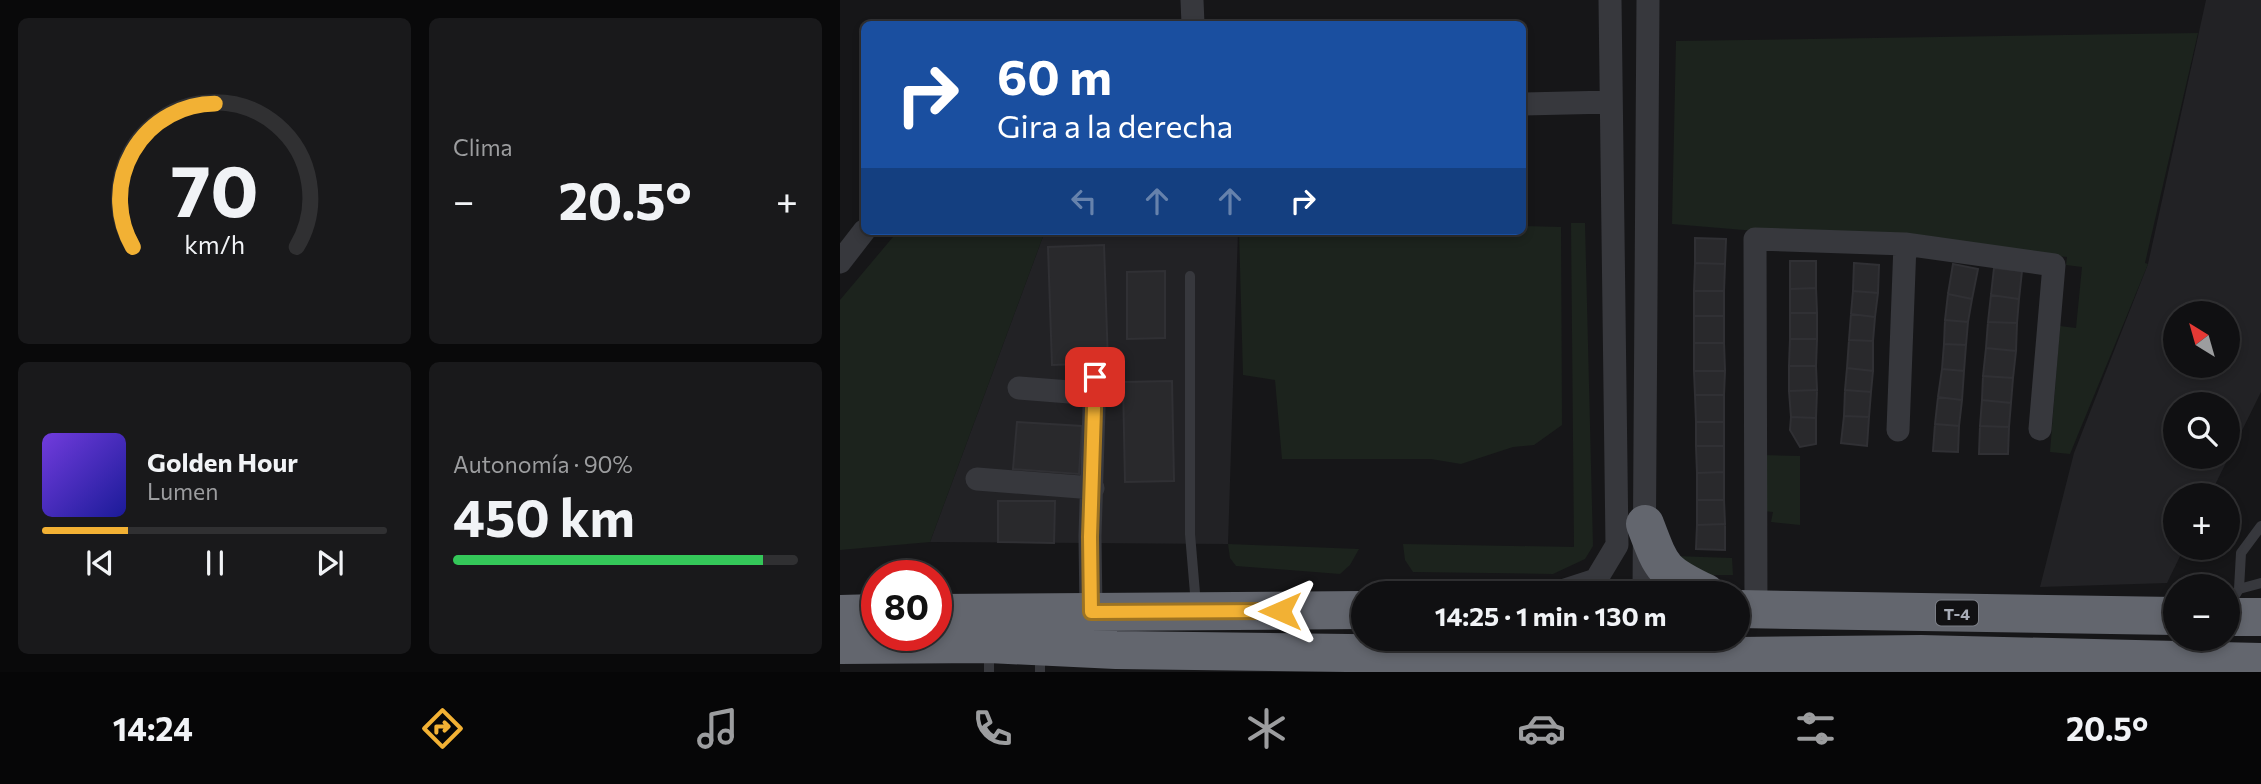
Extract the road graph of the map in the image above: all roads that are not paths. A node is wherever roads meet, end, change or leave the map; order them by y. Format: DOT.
graph roads {
  1 [pos="1192,0"];
  2 [pos="1610,0"];
  3 [pos="1648,0"];
  4 [pos="1193,21"];
  5 [pos="1611,102"];
  6 [pos="1526,104"];
  7 [pos="861,235"];
  8 [pos="1905,244"];
  9 [pos="840,262"];
  10 [pos="1190,276"];
  11 [pos="1018,388"];
  12 [pos="2040,429"];
  13 [pos="1898,430"];
  14 [pos="977,479"];
  15 [pos="1093,488"];
  16 [pos="1645,524"];
  17 [pos="2261,526"];
  18 [pos="1593,581"];
  19 [pos="1644,581"];
  20 [pos="1683,581"];
  21 [pos="1744,581"];
  22 [pos="2261,583"];
  23 [pos="2242,608"];
  24 [pos="1750,609"];
  25 [pos="1351,610"];
  26 [pos="1197,611"];
  27 [pos="1091,612"];
  28 [pos="861,613"];
  29 [pos="952,613"];
  30 [pos="840,614"];
  31 [pos="2163,616"];
  32 [pos="840,645"];
  33 [pos="989,658"];
  34 [pos="1040,659"];
  35 [pos="2261,662"];
  36 [pos="1408,663"];
  37 [pos="1921,663"];
  38 [pos="1638,664"];
  1 -- 4 [label="street"];
  2 -- 5 [label="street"];
  3 -- 16 [label="street"];
  5 -- 6 [label="street"];
  5 -- 18 [label="street"];
  7 -- 9 [label="street"];
  8 -- 12 [label="street"];
  8 -- 13 [label="street"];
  8 -- 21 [label="street"];
  10 -- 26 [label="lane"];
  11 -- 15 [label="street"];
  14 -- 15 [label="street"];
  15 -- 27 [label="street"];
  16 -- 19 [label="street"];
  16 -- 20 [label="highway"];
  17 -- 23 [label="lane"];
  22 -- 23 [label="lane"];
  24 -- 31 [label="highway, T-4"];
  25 -- 26 [label="highway"];
  26 -- 27 [label="highway"];
  27 -- 29 [label="highway"];
  28 -- 30 [label="highway"];
  32 -- 33 [label="highway"];
  33 -- 34 [label="highway"];
  34 -- 36 [label="highway"];
  35 -- 37 [label="highway"];
  36 -- 38 [label="highway"];
  37 -- 38 [label="highway"];
}
